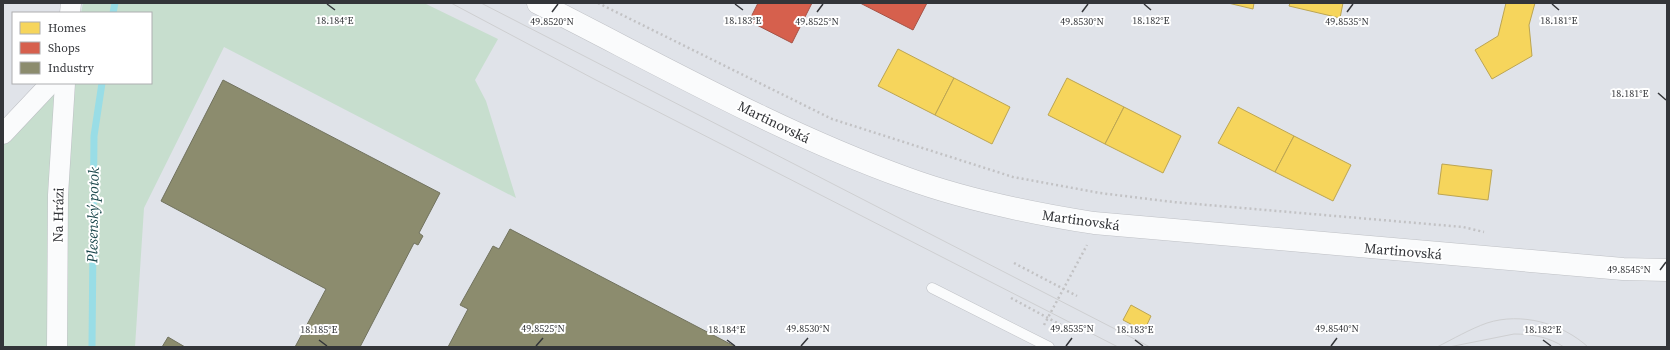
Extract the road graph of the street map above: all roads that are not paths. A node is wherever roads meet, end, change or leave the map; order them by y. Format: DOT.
graph roads {
  1 [pos="538,3"];
  2 [pos="50,84"];
  3 [pos="65,84"];
  4 [pos="3,134"];
  5 [pos="1667,270"];
  6 [pos="932,288"];
  7 [pos="57,347"];
  8 [pos="1049,347"];
  1 -- 5 [label="street, Martinovská"];
  2 -- 4 [label="street"];
  3 -- 7 [label="street, Na Hrázi"];
  6 -- 8 [label="lane"];
}
